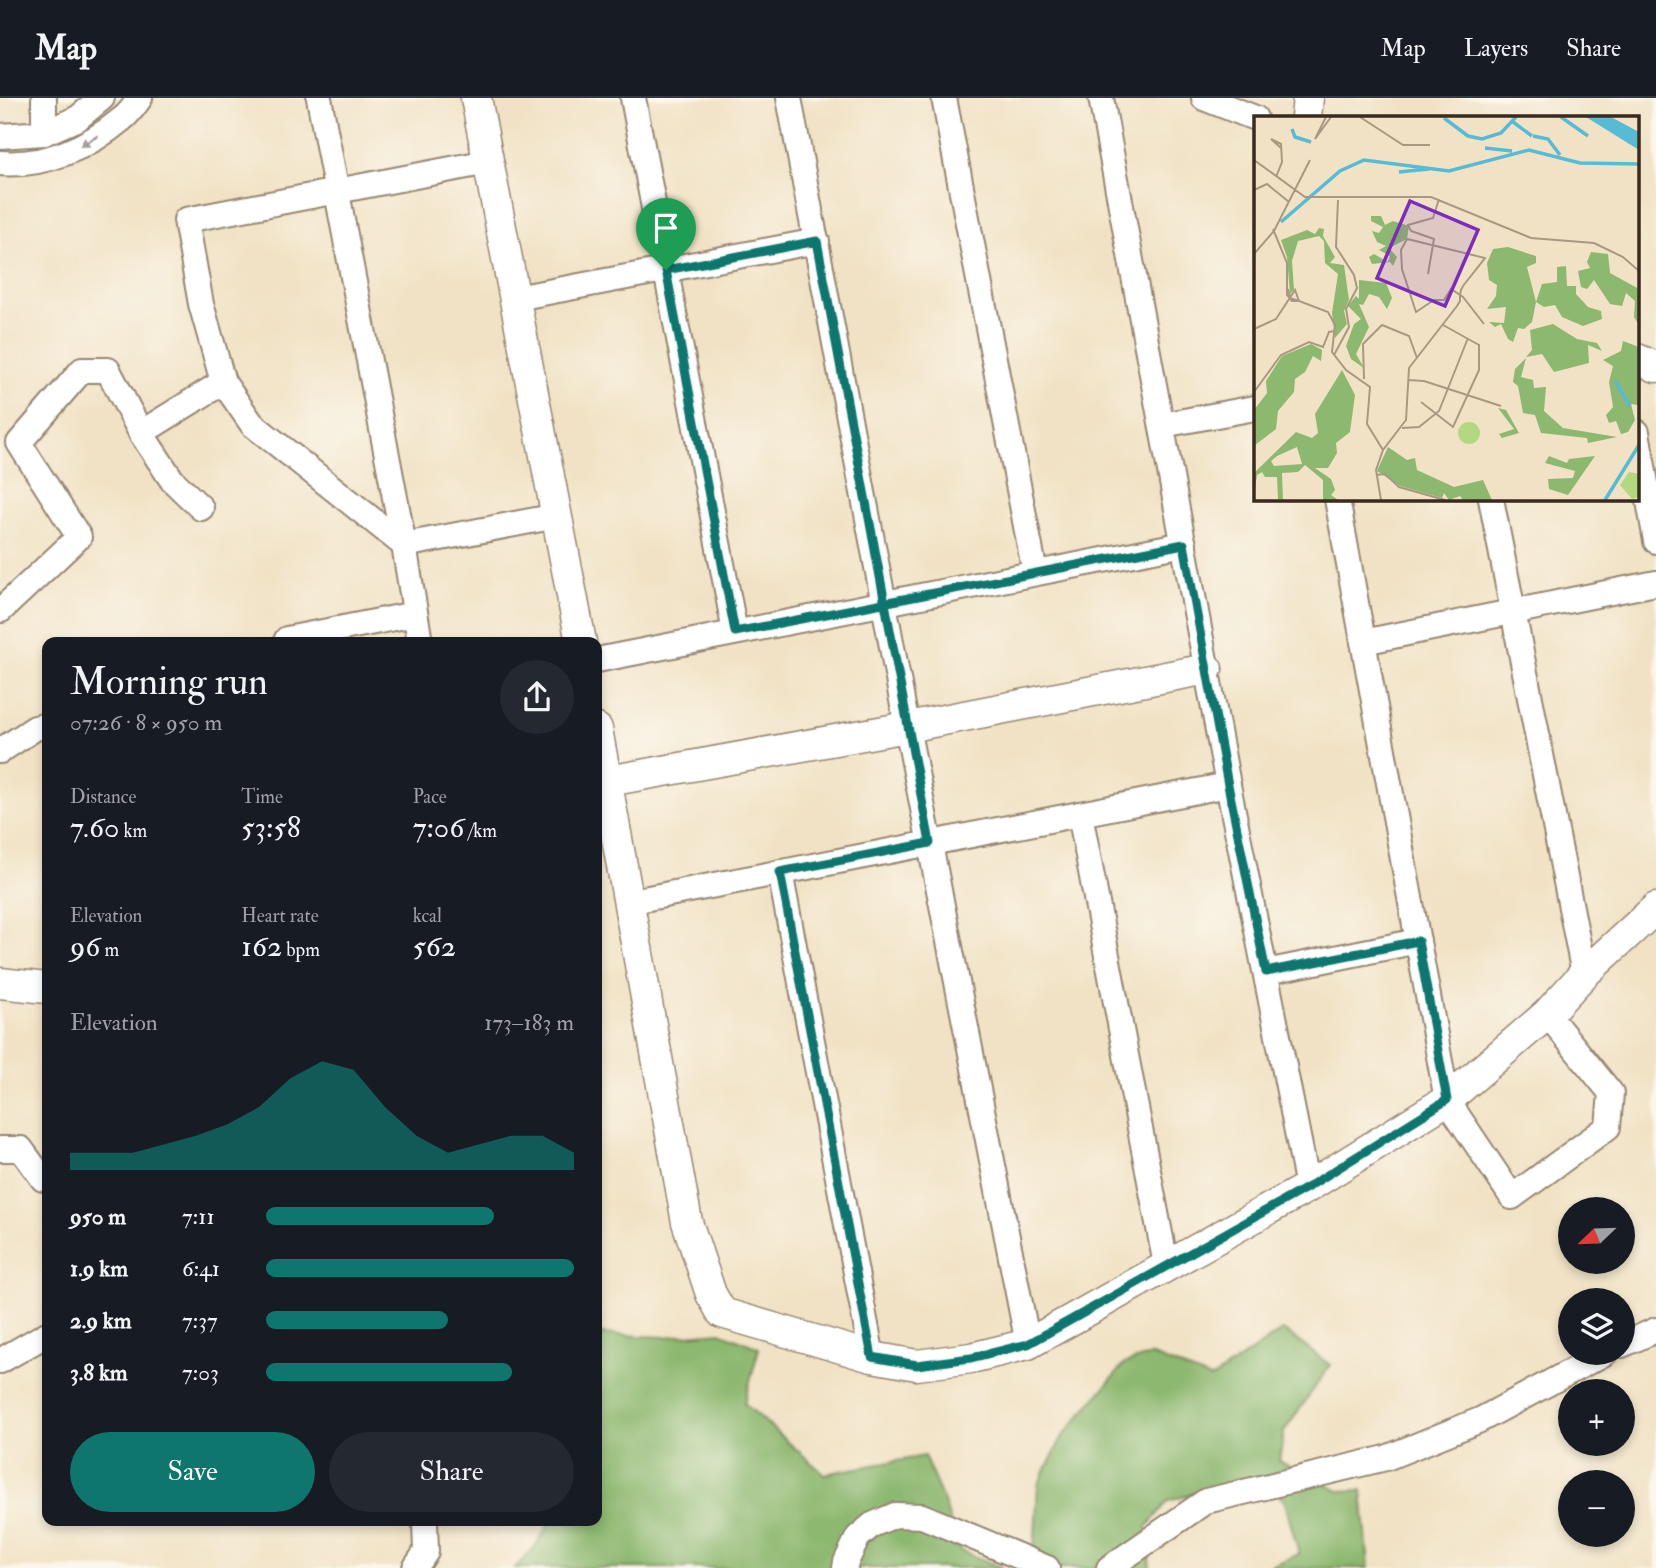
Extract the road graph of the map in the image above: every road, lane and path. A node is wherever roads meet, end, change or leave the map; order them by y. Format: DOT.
graph roads {
  1 [pos="44,98"];
  2 [pos="102,98"];
  3 [pos="140,98"];
  4 [pos="318,98"];
  5 [pos="476,98"];
  6 [pos="633,98"];
  7 [pos="789,98"];
  8 [pos="944,98"];
  9 [pos="1101,98"];
  10 [pos="1204,98"];
  11 [pos="1308,98"];
  12 [pos="1306,116"];
  13 [pos="1254,118"];
  14 [pos="44,132"];
  15 [pos="0,136"];
  16 [pos="488,162"];
  17 [pos="0,163"];
  18 [pos="335,191"];
  19 [pos="817,241"];
  20 [pos="666,270"];
  21 [pos="516,298"];
  22 [pos="1638,359"];
  23 [pos="1656,367"];
  24 [pos="223,382"];
  25 [pos="1254,408"];
  26 [pos="1163,425"];
  27 [pos="141,433"];
  28 [pos="1638,438"];
  29 [pos="1337,500"];
  30 [pos="1490,500"];
  31 [pos="201,508"];
  32 [pos="557,516"];
  33 [pos="1656,541"];
  34 [pos="1184,544"];
  35 [pos="404,545"];
  36 [pos="1035,573"];
  37 [pos="1656,583"];
  38 [pos="885,603"];
  39 [pos="1,610"];
  40 [pos="1513,612"];
  41 [pos="415,614"];
  42 [pos="735,632"];
  43 [pos="297,637"];
  44 [pos="419,637"];
  45 [pos="580,637"];
  46 [pos="1363,642"];
  47 [pos="602,659"];
  48 [pos="1207,669"];
  49 [pos="42,726"];
  50 [pos="907,727"];
  51 [pos="0,751"];
  52 [pos="602,782"];
  53 [pos="1228,785"];
  54 [pos="602,786"];
  55 [pos="1080,814"];
  56 [pos="930,843"];
  57 [pos="780,872"];
  58 [pos="628,902"];
  59 [pos="1656,908"];
  60 [pos="1418,941"];
  61 [pos="1266,972"];
  62 [pos="1584,974"];
  63 [pos="0,983"];
  64 [pos="42,987"];
  65 [pos="1547,1014"];
  66 [pos="1447,1100"];
  67 [pos="0,1149"];
  68 [pos="42,1178"];
  69 [pos="1308,1187"];
  70 [pos="1167,1265"];
  71 [pos="1656,1330"];
  72 [pos="42,1337"];
  73 [pos="1635,1339"];
  74 [pos="1028,1344"];
  75 [pos="872,1357"];
  76 [pos="0,1361"];
  77 [pos="1583,1365"];
  78 [pos="425,1526"];
  79 [pos="415,1568"];
  80 [pos="845,1568"];
  81 [pos="1047,1568"];
  82 [pos="1109,1568"];
  1 -- 14 [label="street"];
  2 -- 14 [label="street"];
  3 -- 17 [label="street, one-way"];
  4 -- 18 [label="street"];
  5 -- 16 [label="street"];
  6 -- 20 [label="street"];
  7 -- 19 [label="street"];
  8 -- 36 [label="street"];
  9 -- 26 [label="street"];
  10 -- 13 [label="street"];
  11 -- 12 [label="street"];
  14 -- 15 [label="street"];
  16 -- 18 [label="street"];
  16 -- 21 [label="street"];
  18 -- 24 [label="street"];
  18 -- 35 [label="street"];
  19 -- 20 [label="street"];
  19 -- 38 [label="street"];
  20 -- 21 [label="street"];
  20 -- 42 [label="street"];
  21 -- 32 [label="street"];
  22 -- 23 [label="street"];
  24 -- 27 [label="street"];
  24 -- 35 [label="street"];
  25 -- 26 [label="street"];
  26 -- 34 [label="street"];
  27 -- 31 [label="street"];
  27 -- 39 [label="street"];
  28 -- 33 [label="street"];
  29 -- 46 [label="street"];
  30 -- 40 [label="street"];
  32 -- 35 [label="street"];
  32 -- 45 [label="street"];
  34 -- 36 [label="street"];
  34 -- 48 [label="street"];
  35 -- 41 [label="street"];
  36 -- 38 [label="street"];
  37 -- 40 [label="street"];
  38 -- 42 [label="street"];
  38 -- 50 [label="street"];
  40 -- 46 [label="street"];
  40 -- 62 [label="street"];
  41 -- 43 [label="street"];
  41 -- 44 [label="street"];
  42 -- 47 [label="street"];
  46 -- 60 [label="street"];
  48 -- 50 [label="street"];
  48 -- 53 [label="street"];
  49 -- 51 [label="street"];
  50 -- 52 [label="street"];
  50 -- 56 [label="street"];
  53 -- 55 [label="street"];
  53 -- 61 [label="street"];
  54 -- 58 [label="street"];
  55 -- 56 [label="street"];
  55 -- 70 [label="street"];
  56 -- 57 [label="street"];
  56 -- 74 [label="street"];
  57 -- 58 [label="street"];
  57 -- 75 [label="street"];
  58 -- 75 [label="street"];
  59 -- 62 [label="street"];
  60 -- 61 [label="street"];
  60 -- 66 [label="street"];
  61 -- 69 [label="street"];
  62 -- 65 [label="street"];
  63 -- 64 [label="street"];
  65 -- 66 [label="street"];
  65 -- 66 [label="street"];
  66 -- 69 [label="street"];
  67 -- 68 [label="street"];
  69 -- 70 [label="street"];
  70 -- 74 [label="street"];
  71 -- 73 [label="street"];
  72 -- 76 [label="street"];
  74 -- 75 [label="street"];
  77 -- 82 [label="street"];
  78 -- 79 [label="street"];
  80 -- 81 [label="street"];
}
